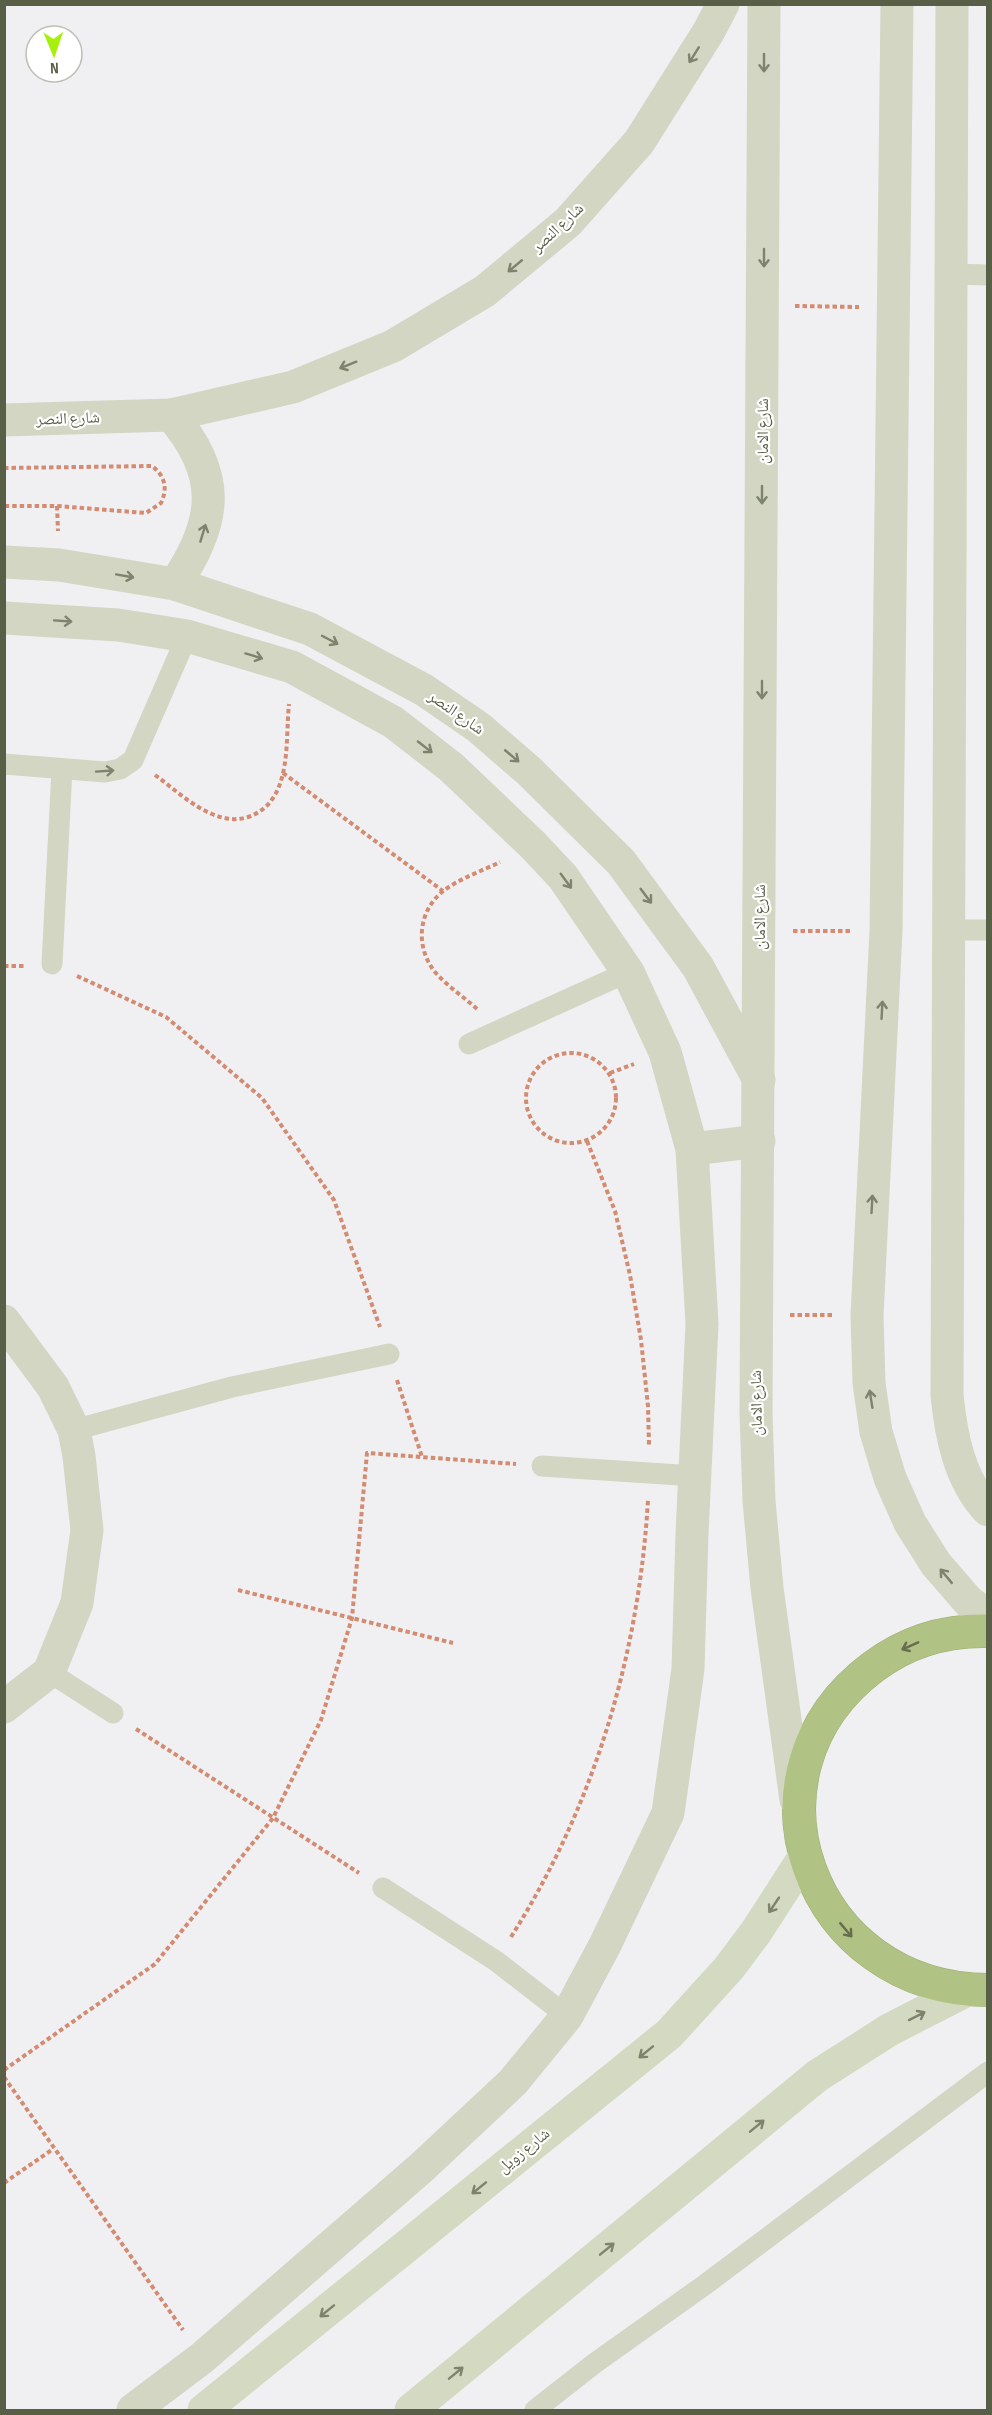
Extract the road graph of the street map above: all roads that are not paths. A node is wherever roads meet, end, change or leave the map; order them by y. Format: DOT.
graph roads {
  1 [pos="723,4"];
  2 [pos="764,4"];
  3 [pos="897,4"];
  4 [pos="952,4"];
  5 [pos="951,274"];
  6 [pos="987,275"];
  7 [pos="171,415"];
  8 [pos="4,420"];
  9 [pos="4,562"];
  10 [pos="175,584"];
  11 [pos="4,618"];
  12 [pos="188,636"];
  13 [pos="4,764"];
  14 [pos="62,769"];
  15 [pos="948,930"];
  16 [pos="987,930"];
  17 [pos="52,964"];
  18 [pos="627,972"];
  19 [pos="469,1044"];
  20 [pos="759,1080"];
  21 [pos="759,1141"];
  22 [pos="692,1149"];
  23 [pos="4,1321"];
  24 [pos="389,1354"];
  25 [pos="74,1430"];
  26 [pos="542,1466"];
  27 [pos="695,1476"];
  28 [pos="987,1510"];
  29 [pos="987,1617"];
  30 [pos="987,1631"];
  31 [pos="49,1672"];
  32 [pos="4,1707"];
  33 [pos="113,1713"];
  34 [pos="802,1841"];
  35 [pos="382,1888"];
  36 [pos="977,1990"];
  37 [pos="567,2016"];
  38 [pos="987,2072"];
  39 [pos="133,2410"];
  40 [pos="204,2410"];
  41 [pos="411,2410"];
  42 [pos="535,2410"];
  1 -- 7 [label="street, شارع النصر, one-way"];
  2 -- 20 [label="street, شارع الامان, one-way"];
  29 -- 3 [label="street, one-way"];
  4 -- 5 [label="street"];
  5 -- 6 [label="lane"];
  5 -- 15 [label="street"];
  7 -- 8 [label="street, شارع النصر"];
  10 -- 7 [label="street, one-way"];
  9 -- 10 [label="street, شارع النصر, one-way"];
  10 -- 20 [label="street, شارع النصر, one-way"];
  11 -- 12 [label="street, one-way"];
  14 -- 12 [label="lane, one-way"];
  12 -- 18 [label="street, one-way"];
  13 -- 14 [label="lane"];
  14 -- 17 [label="lane"];
  15 -- 16 [label="lane"];
  15 -- 28 [label="street"];
  18 -- 19 [label="lane"];
  18 -- 22 [label="street"];
  20 -- 21 [label="street, شارع الامان"];
  21 -- 22 [label="street"];
  21 -- 34 [label="street, شارع الامان"];
  22 -- 27 [label="street"];
  23 -- 25 [label="street"];
  24 -- 25 [label="lane"];
  25 -- 31 [label="street"];
  26 -- 27 [label="lane"];
  27 -- 37 [label="street"];
  30 -- 34 [label="highway, one-way"];
  31 -- 32 [label="street"];
  31 -- 33 [label="lane"];
  34 -- 36 [label="highway, one-way"];
  34 -- 40 [label="main road, شارع زويل, one-way"];
  35 -- 37 [label="lane"];
  41 -- 36 [label="main road, one-way"];
  37 -- 39 [label="street"];
  38 -- 42 [label="lane"];
}
